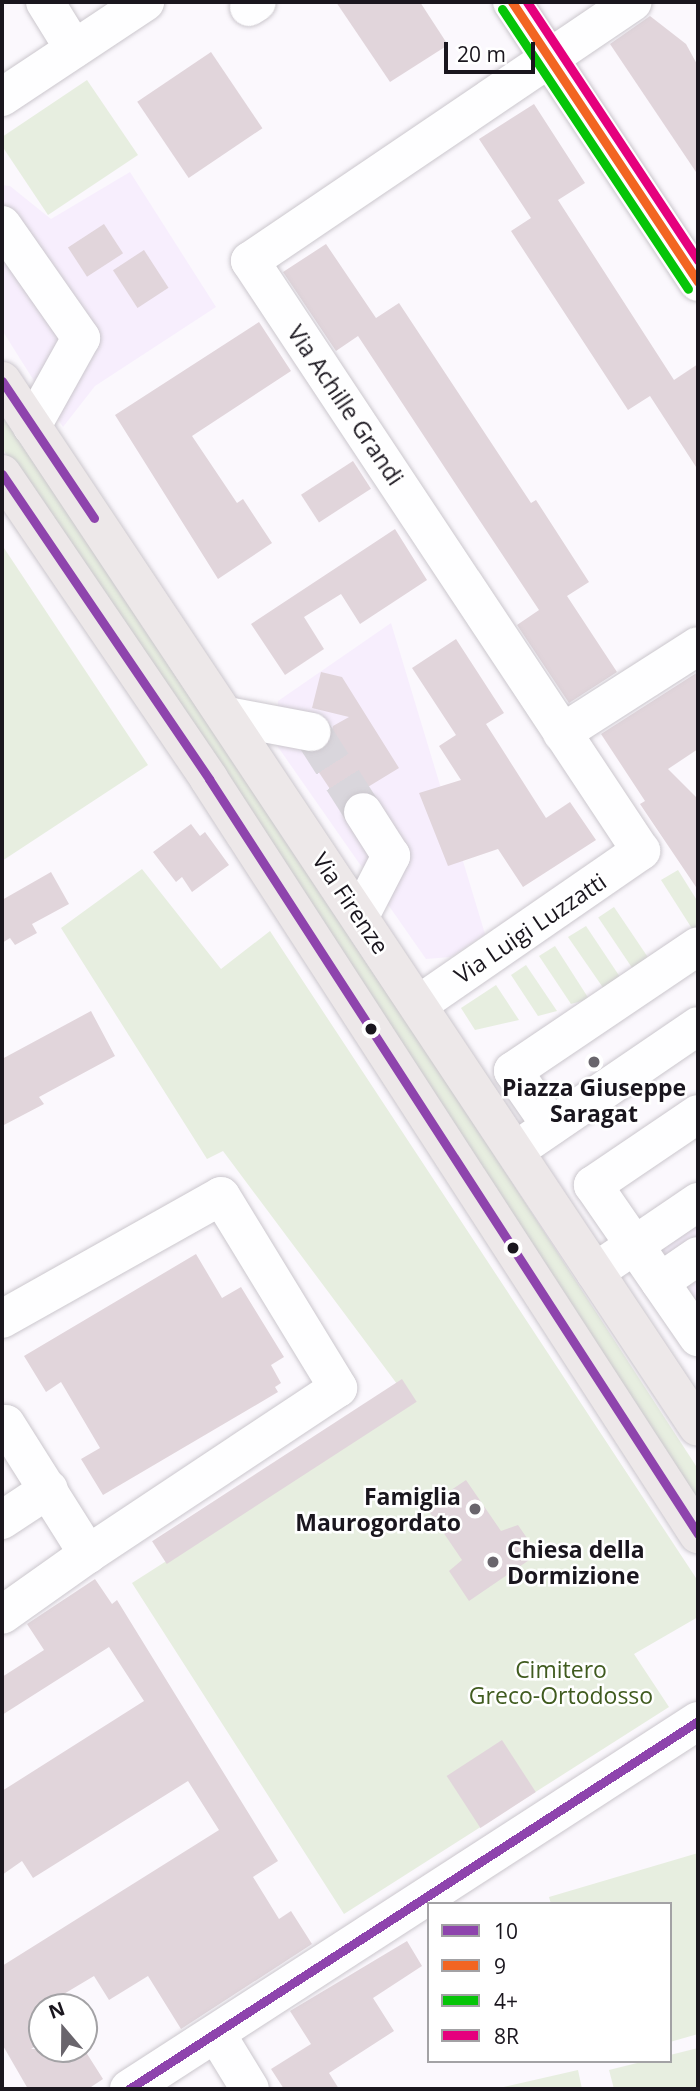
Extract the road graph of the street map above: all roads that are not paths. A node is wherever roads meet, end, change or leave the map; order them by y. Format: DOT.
graph roads {
  1 [pos="45,2"];
  2 [pos="145,2"];
  3 [pos="512,2"];
  4 [pos="633,2"];
  5 [pos="74,49"];
  6 [pos="551,60"];
  7 [pos="2,97"];
  8 [pos="2,225"];
  9 [pos="698,282"];
  10 [pos="2,381"];
  11 [pos="32,426"];
  12 [pos="2,474"];
  13 [pos="698,646"];
  14 [pos="227,716"];
  15 [pos="312,732"];
  16 [pos="562,733"];
  17 [pos="363,812"];
  18 [pos="641,851"];
  19 [pos="360,916"];
  20 [pos="698,946"];
  21 [pos="419,1004"];
  22 [pos="698,1026"];
  23 [pos="698,1114"];
  24 [pos="551,1126"];
  25 [pos="514,1151"];
  26 [pos="685,1211"];
  27 [pos="634,1245"];
  28 [pos="698,1256"];
  29 [pos="596,1272"];
  30 [pos="660,1282"];
  31 [pos="2,1319"];
  32 [pos="698,1337"];
  33 [pos="3,1423"];
  34 [pos="698,1427"];
  35 [pos="49,1489"];
  36 [pos="2,1520"];
  37 [pos="698,1535"];
  38 [pos="88,1554"];
  39 [pos="2,1615"];
  40 [pos="698,1721"];
  41 [pos="217,2035"];
  42 [pos="129,2089"];
  43 [pos="250,2089"];
  1 -- 5 [label="street"];
  2 -- 5 [label="street"];
  3 -- 6 [label="street"];
  4 -- 6 [label="street"];
  5 -- 7 [label="street"];
  6 -- 9 [label="street"];
  6 -- 16 [label="street, Via Achille Grandi"];
  8 -- 11 [label="street"];
  10 -- 11 [label="main road, Via Firenze"];
  11 -- 14 [label="main road, Via Firenze"];
  12 -- 37 [label="main road"];
  13 -- 16 [label="street"];
  14 -- 15 [label="street"];
  14 -- 19 [label="main road, Via Firenze"];
  16 -- 18 [label="street, Via Achille Grandi"];
  17 -- 19 [label="street"];
  18 -- 21 [label="street, Via Luigi Luzzatti"];
  19 -- 21 [label="main road, Via Firenze"];
  20 -- 24 [label="street"];
  21 -- 25 [label="main road, Via Firenze"];
  22 -- 24 [label="street"];
  23 -- 27 [label="street"];
  24 -- 25 [label="street"];
  25 -- 29 [label="main road, Via Firenze"];
  26 -- 27 [label="street"];
  26 -- 28 [label="street"];
  27 -- 29 [label="street"];
  27 -- 30 [label="street"];
  28 -- 30 [label="street"];
  29 -- 34 [label="main road, Via Firenze"];
  30 -- 32 [label="street"];
  31 -- 38 [label="street"];
  33 -- 35 [label="street"];
  35 -- 36 [label="street"];
  35 -- 38 [label="street"];
  38 -- 39 [label="street"];
  40 -- 41 [label="street"];
  41 -- 42 [label="street"];
  41 -- 43 [label="street"];
}
